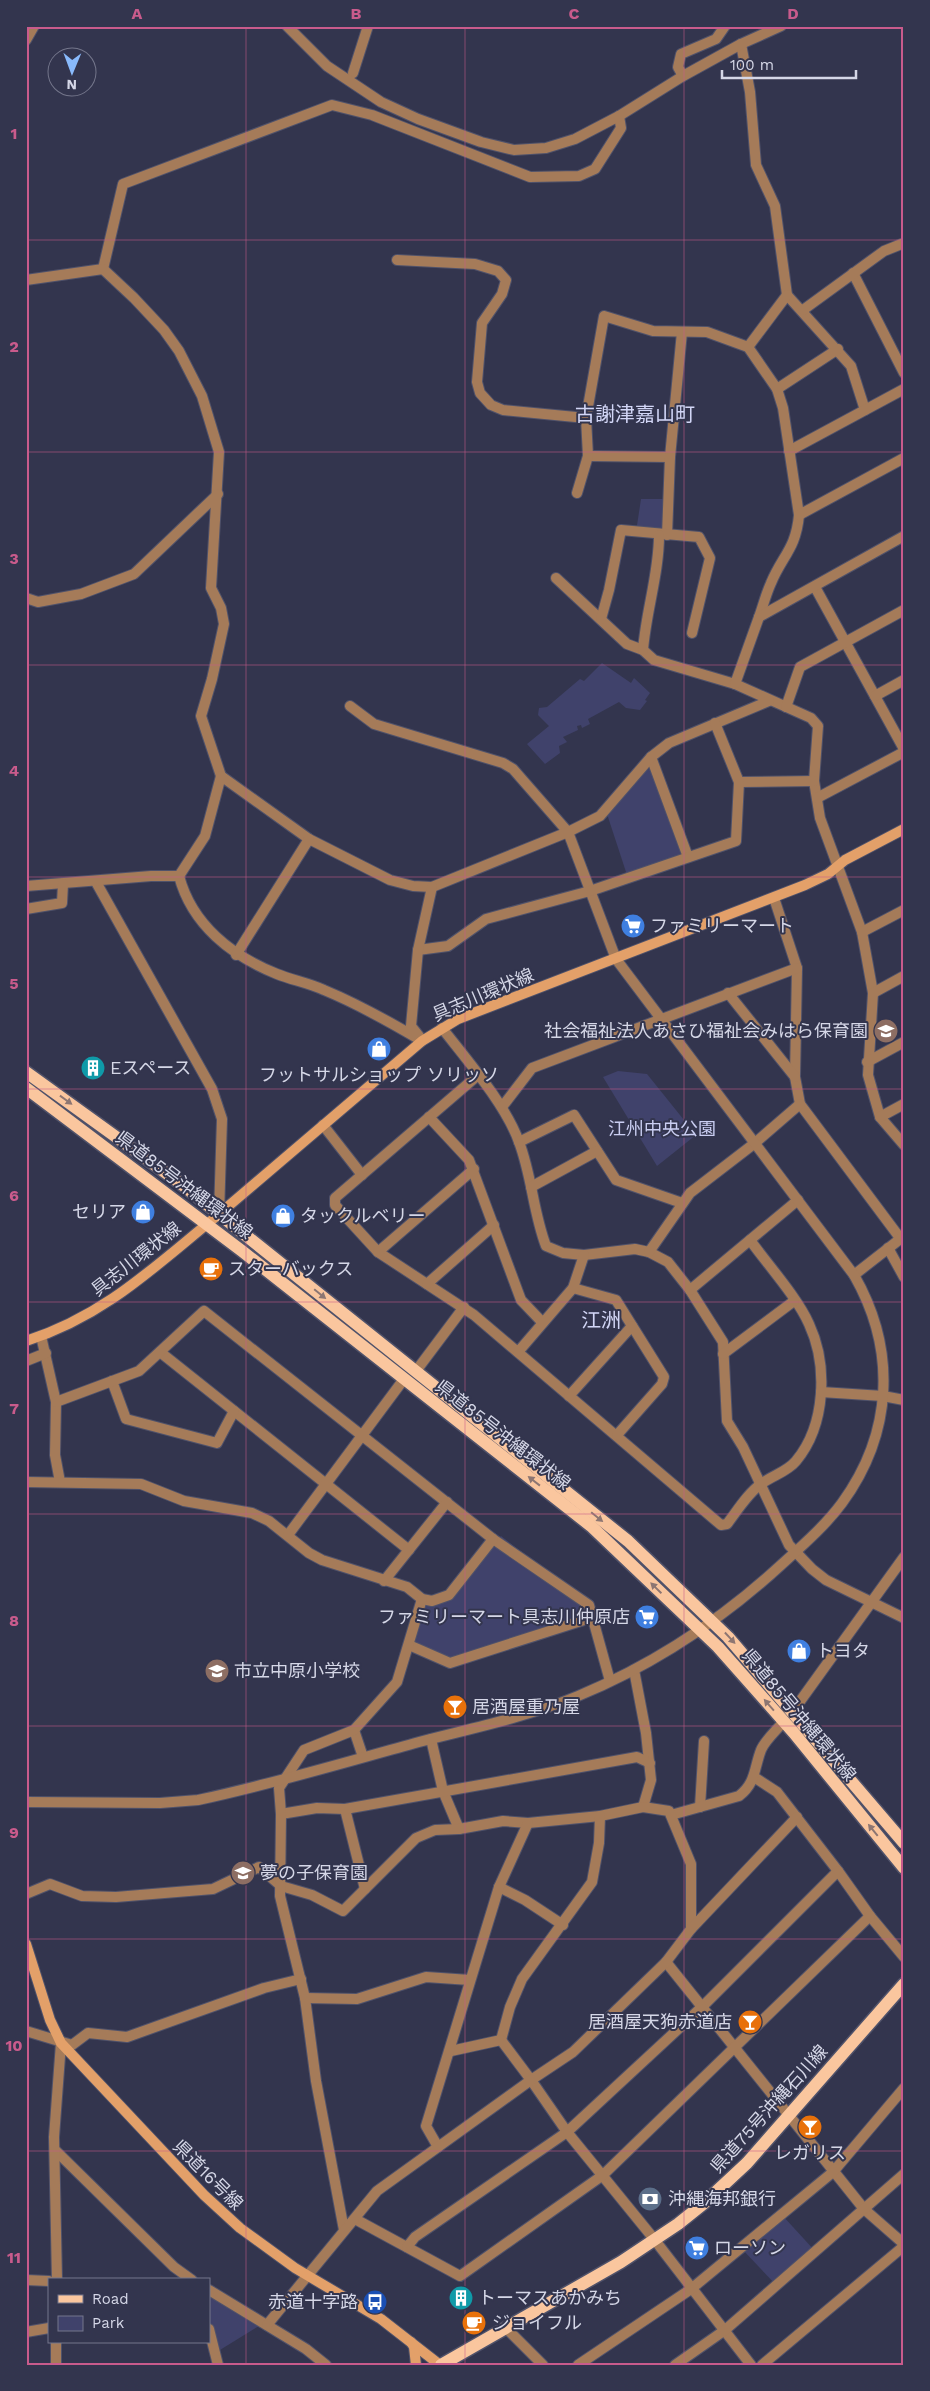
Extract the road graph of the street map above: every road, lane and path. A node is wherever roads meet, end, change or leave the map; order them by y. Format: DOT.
graph roads {
  1 [pos="34,26"];
  2 [pos="368,26"];
  3 [pos="726,26"];
  4 [pos="781,26"];
  5 [pos="287,27"];
  6 [pos="26,40"];
  7 [pos="741,44"];
  8 [pos="353,73"];
  9 [pos="683,76"];
  10 [pos="619,116"];
  11 [pos="904,243"];
  12 [pos="397,260"];
  13 [pos="103,269"];
  14 [pos="853,273"];
  15 [pos="26,280"];
  16 [pos="787,295"];
  17 [pos="802,310"];
  18 [pos="682,332"];
  19 [pos="748,347"];
  20 [pos="838,349"];
  21 [pos="904,373"];
  22 [pos="777,389"];
  23 [pos="904,389"];
  24 [pos="865,410"];
  25 [pos="586,418"];
  26 [pos="789,451"];
  27 [pos="588,456"];
  28 [pos="670,458"];
  29 [pos="904,458"];
  30 [pos="577,493"];
  31 [pos="218,494"];
  32 [pos="799,516"];
  33 [pos="663,535"];
  34 [pos="904,536"];
  35 [pos="556,578"];
  36 [pos="815,587"];
  37 [pos="26,598"];
  38 [pos="904,610"];
  39 [pos="759,617"];
  40 [pos="601,620"];
  41 [pos="692,633"];
  42 [pos="845,642"];
  43 [pos="643,650"];
  44 [pos="904,680"];
  45 [pos="735,684"];
  46 [pos="875,696"];
  47 [pos="769,701"];
  48 [pos="350,706"];
  49 [pos="786,707"];
  50 [pos="715,723"];
  51 [pos="904,750"];
  52 [pos="651,757"];
  53 [pos="221,776"];
  54 [pos="814,781"];
  55 [pos="739,782"];
  56 [pos="817,798"];
  57 [pos="904,829"];
  58 [pos="568,832"];
  59 [pos="309,839"];
  60 [pos="688,857"];
  61 [pos="838,867"];
  62 [pos="179,876"];
  63 [pos="96,882"];
  64 [pos="63,884"];
  65 [pos="26,886"];
  66 [pos="432,887"];
  67 [pos="590,891"];
  68 [pos="774,898"];
  69 [pos="26,909"];
  70 [pos="904,910"];
  71 [pos="862,932"];
  72 [pos="418,950"];
  73 [pos="236,954"];
  74 [pos="616,958"];
  75 [pos="798,968"];
  76 [pos="904,976"];
  77 [pos="873,992"];
  78 [pos="728,993"];
  79 [pos="662,1018"];
  80 [pos="442,1028"];
  81 [pos="422,1041"];
  82 [pos="904,1042"];
  83 [pos="867,1062"];
  84 [pos="26,1072"];
  85 [pos="478,1076"];
  86 [pos="795,1077"];
  87 [pos="26,1088"];
  88 [pos="800,1104"];
  89 [pos="904,1104"];
  90 [pos="502,1107"];
  91 [pos="429,1117"];
  92 [pos="880,1117"];
  93 [pos="323,1125"];
  94 [pos="519,1142"];
  95 [pos="755,1143"];
  96 [pos="904,1145"];
  97 [pos="597,1151"];
  98 [pos="474,1169"];
  99 [pos="362,1175"];
  100 [pos="531,1188"];
  101 [pos="798,1200"];
  102 [pos="682,1203"];
  103 [pos="219,1214"];
  104 [pos="206,1224"];
  105 [pos="494,1225"];
  106 [pos="902,1237"];
  107 [pos="750,1240"];
  108 [pos="888,1248"];
  109 [pos="378,1252"];
  110 [pos="649,1252"];
  111 [pos="584,1255"];
  112 [pos="854,1275"];
  113 [pos="904,1277"];
  114 [pos="427,1284"];
  115 [pos="573,1288"];
  116 [pos="690,1290"];
  117 [pos="794,1301"];
  118 [pos="464,1307"];
  119 [pos="542,1322"];
  120 [pos="632,1326"];
  121 [pos="41,1336"];
  122 [pos="26,1341"];
  123 [pos="160,1352"];
  124 [pos="518,1352"];
  125 [pos="46,1353"];
  126 [pos="723,1354"];
  127 [pos="26,1360"];
  128 [pos="416,1370"];
  129 [pos="404,1379"];
  130 [pos="112,1381"];
  131 [pos="821,1392"];
  132 [pos="570,1396"];
  133 [pos="884,1396"];
  134 [pos="904,1400"];
  135 [pos="56,1402"];
  136 [pos="234,1412"];
  137 [pos="616,1435"];
  138 [pos="362,1436"];
  139 [pos="26,1482"];
  140 [pos="60,1482"];
  141 [pos="327,1484"];
  142 [pos="760,1484"];
  143 [pos="447,1502"];
  144 [pos="288,1535"];
  145 [pos="493,1539"];
  146 [pos="409,1550"];
  147 [pos="795,1552"];
  148 [pos="904,1557"];
  149 [pos="384,1581"];
  150 [pos="422,1599"];
  151 [pos="873,1601"];
  152 [pos="591,1611"];
  153 [pos="904,1618"];
  154 [pos="713,1621"];
  155 [pos="700,1629"];
  156 [pos="409,1645"];
  157 [pos="634,1670"];
  158 [pos="610,1681"];
  159 [pos="793,1710"];
  160 [pos="784,1722"];
  161 [pos="354,1730"];
  162 [pos="431,1739"];
  163 [pos="704,1741"];
  164 [pos="363,1757"];
  165 [pos="650,1762"];
  166 [pos="288,1777"];
  167 [pos="754,1777"];
  168 [pos="443,1791"];
  169 [pos="26,1802"];
  170 [pos="643,1807"];
  171 [pos="700,1807"];
  172 [pos="345,1809"];
  173 [pos="281,1814"];
  174 [pos="671,1814"];
  175 [pos="600,1816"];
  176 [pos="797,1818"];
  177 [pos="528,1823"];
  178 [pos="459,1829"];
  179 [pos="904,1843"];
  180 [pos="904,1868"];
  181 [pos="838,1871"];
  182 [pos="281,1886"];
  183 [pos="499,1887"];
  184 [pos="365,1889"];
  185 [pos="26,1894"];
  186 [pos="870,1916"];
  187 [pos="563,1925"];
  188 [pos="691,1929"];
  189 [pos="26,1944"];
  190 [pos="904,1957"];
  191 [pos="666,1962"];
  192 [pos="300,1979"];
  193 [pos="470,1980"];
  194 [pos="904,1984"];
  195 [pos="305,1998"];
  196 [pos="703,2006"];
  197 [pos="26,2031"];
  198 [pos="500,2040"];
  199 [pos="61,2044"];
  200 [pos="736,2048"];
  201 [pos="451,2051"];
  202 [pos="531,2080"];
  203 [pos="904,2088"];
  204 [pos="789,2115"];
  205 [pos="567,2132"];
  206 [pos="438,2147"];
  207 [pos="55,2150"];
  208 [pos="833,2172"];
  209 [pos="904,2174"];
  210 [pos="602,2176"];
  211 [pos="864,2209"];
  212 [pos="355,2219"];
  213 [pos="344,2230"];
  214 [pos="654,2239"];
  215 [pos="904,2245"];
  216 [pos="407,2247"];
  217 [pos="308,2276"];
  218 [pos="57,2278"];
  219 [pos="189,2278"];
  220 [pos="26,2280"];
  221 [pos="48,2281"];
  222 [pos="691,2289"];
  223 [pos="210,2291"];
  224 [pos="267,2325"];
  225 [pos="48,2328"];
  226 [pos="506,2329"];
  227 [pos="725,2330"];
  228 [pos="26,2332"];
  229 [pos="210,2333"];
  230 [pos="411,2342"];
  231 [pos="56,2344"];
  232 [pos="56,2365"];
  233 [pos="218,2365"];
  234 [pos="326,2365"];
  235 [pos="416,2365"];
  236 [pos="440,2365"];
  237 [pos="543,2365"];
  238 [pos="578,2365"];
  239 [pos="675,2365"];
  240 [pos="751,2365"];
  241 [pos="762,2365"];
  1 -- 6 [label="street"];
  2 -- 8 [label="street"];
  3 -- 9 [label="street"];
  4 -- 7 [label="street"];
  5 -- 10 [label="street"];
  7 -- 9 [label="street"];
  7 -- 16 [label="street"];
  9 -- 10 [label="street"];
  10 -- 13 [label="street"];
  11 -- 14 [label="street"];
  12 -- 25 [label="street"];
  13 -- 15 [label="street"];
  13 -- 31 [label="street"];
  14 -- 17 [label="street"];
  14 -- 21 [label="street"];
  16 -- 17 [label="street"];
  16 -- 19 [label="street"];
  17 -- 20 [label="street"];
  18 -- 19 [label="street"];
  18 -- 25 [label="street"];
  18 -- 28 [label="street"];
  19 -- 22 [label="street"];
  20 -- 22 [label="street"];
  20 -- 24 [label="street"];
  22 -- 26 [label="street"];
  23 -- 24 [label="street"];
  24 -- 26 [label="street"];
  25 -- 27 [label="street"];
  26 -- 32 [label="street"];
  27 -- 28 [label="street"];
  27 -- 30 [label="street"];
  28 -- 33 [label="street"];
  29 -- 32 [label="street"];
  31 -- 37 [label="street"];
  31 -- 53 [label="street"];
  32 -- 39 [label="street"];
  33 -- 40 [label="street"];
  33 -- 41 [label="street"];
  33 -- 43 [label="street"];
  34 -- 36 [label="street"];
  35 -- 40 [label="street"];
  36 -- 39 [label="street"];
  36 -- 42 [label="street"];
  38 -- 42 [label="street"];
  39 -- 45 [label="street"];
  40 -- 43 [label="street"];
  42 -- 46 [label="street"];
  42 -- 49 [label="street"];
  43 -- 45 [label="street"];
  44 -- 46 [label="street"];
  45 -- 47 [label="street"];
  46 -- 51 [label="street"];
  47 -- 49 [label="street"];
  47 -- 50 [label="street"];
  48 -- 58 [label="street"];
  49 -- 54 [label="street"];
  50 -- 52 [label="street"];
  50 -- 55 [label="street"];
  51 -- 56 [label="street"];
  52 -- 58 [label="street"];
  52 -- 60 [label="street"];
  53 -- 59 [label="street"];
  53 -- 62 [label="street"];
  54 -- 55 [label="street"];
  54 -- 56 [label="street"];
  55 -- 60 [label="street"];
  56 -- 61 [label="street"];
  57 -- 61 [label="main road, 具志川環状線"];
  58 -- 66 [label="street"];
  58 -- 67 [label="street"];
  59 -- 66 [label="street"];
  59 -- 73 [label="street"];
  60 -- 67 [label="street"];
  61 -- 68 [label="main road, 具志川環状線"];
  61 -- 71 [label="street"];
  62 -- 63 [label="street"];
  62 -- 73 [label="street"];
  63 -- 64 [label="street"];
  63 -- 103 [label="street"];
  64 -- 65 [label="street"];
  64 -- 69 [label="street"];
  66 -- 72 [label="street"];
  67 -- 72 [label="street"];
  67 -- 74 [label="street"];
  68 -- 74 [label="main road, 具志川環状線"];
  68 -- 75 [label="street"];
  70 -- 71 [label="street"];
  71 -- 77 [label="street"];
  72 -- 81 [label="street"];
  73 -- 81 [label="street"];
  74 -- 79 [label="street"];
  74 -- 80 [label="main road, 具志川環状線"];
  75 -- 78 [label="street"];
  75 -- 86 [label="street"];
  76 -- 77 [label="street"];
  77 -- 83 [label="street"];
  78 -- 79 [label="street"];
  78 -- 86 [label="street"];
  79 -- 90 [label="street"];
  79 -- 95 [label="street"];
  80 -- 81 [label="main road, 具志川環状線"];
  80 -- 85 [label="street"];
  81 -- 93 [label="main road, 具志川環状線"];
  82 -- 83 [label="street"];
  83 -- 92 [label="street"];
  84 -- 103 [label="main road, 県道85号沖縄環状線, one-way"];
  85 -- 90 [label="street"];
  85 -- 91 [label="street"];
  86 -- 88 [label="street"];
  87 -- 104 [label="main road, 県道85号沖縄環状線"];
  88 -- 95 [label="street"];
  88 -- 106 [label="street"];
  89 -- 92 [label="street"];
  90 -- 94 [label="street"];
  91 -- 98 [label="street"];
  91 -- 99 [label="street"];
  92 -- 96 [label="street"];
  93 -- 99 [label="street"];
  93 -- 103 [label="main road, 具志川環状線"];
  94 -- 97 [label="street"];
  94 -- 100 [label="street"];
  95 -- 101 [label="street"];
  95 -- 102 [label="street"];
  97 -- 100 [label="street"];
  97 -- 102 [label="street"];
  98 -- 105 [label="street"];
  98 -- 109 [label="street"];
  99 -- 109 [label="street"];
  100 -- 111 [label="street"];
  101 -- 107 [label="street"];
  101 -- 112 [label="street"];
  102 -- 110 [label="street"];
  103 -- 104 [label="main road, 具志川環状線"];
  103 -- 128 [label="main road, 県道85号沖縄環状線, one-way"];
  104 -- 121 [label="main road, 具志川環状線"];
  104 -- 129 [label="main road, 県道85号沖縄環状線"];
  105 -- 114 [label="street"];
  105 -- 119 [label="street"];
  106 -- 108 [label="street"];
  107 -- 116 [label="street"];
  107 -- 117 [label="street"];
  108 -- 112 [label="street"];
  108 -- 113 [label="street"];
  109 -- 114 [label="street"];
  110 -- 111 [label="street"];
  110 -- 116 [label="street"];
  111 -- 115 [label="street"];
  112 -- 133 [label="street"];
  114 -- 118 [label="street"];
  115 -- 119 [label="street"];
  115 -- 120 [label="street"];
  116 -- 126 [label="street"];
  117 -- 126 [label="street"];
  117 -- 131 [label="street"];
  118 -- 124 [label="street"];
  118 -- 128 [label="street"];
  119 -- 124 [label="street"];
  120 -- 132 [label="street"];
  120 -- 137 [label="street"];
  121 -- 122 [label="main road, 具志川環状線"];
  121 -- 125 [label="street"];
  123 -- 130 [label="street"];
  123 -- 136 [label="street"];
  123 -- 138 [label="street"];
  124 -- 132 [label="street"];
  125 -- 127 [label="street"];
  125 -- 135 [label="street"];
  126 -- 142 [label="street"];
  128 -- 154 [label="main road, 県道85号沖縄環状線, one-way"];
  129 -- 138 [label="street"];
  155 -- 129 [label="main road, 県道85号沖縄環状線, one-way"];
  130 -- 135 [label="street"];
  130 -- 136 [label="street"];
  131 -- 133 [label="street"];
  131 -- 142 [label="street"];
  132 -- 137 [label="street"];
  133 -- 134 [label="street"];
  133 -- 147 [label="street"];
  135 -- 140 [label="street"];
  136 -- 141 [label="street"];
  137 -- 142 [label="street"];
  138 -- 141 [label="street"];
  138 -- 143 [label="street"];
  139 -- 140 [label="street"];
  140 -- 144 [label="street"];
  141 -- 144 [label="street"];
  141 -- 146 [label="street"];
  142 -- 147 [label="street"];
  143 -- 145 [label="street"];
  143 -- 146 [label="street"];
  144 -- 149 [label="street"];
  145 -- 150 [label="street"];
  145 -- 152 [label="street"];
  146 -- 149 [label="street"];
  147 -- 151 [label="street"];
  147 -- 154 [label="street"];
  148 -- 151 [label="street"];
  149 -- 150 [label="street"];
  150 -- 156 [label="street"];
  151 -- 153 [label="street"];
  151 -- 159 [label="street"];
  152 -- 156 [label="street"];
  152 -- 158 [label="street"];
  154 -- 155 [label="street"];
  154 -- 159 [label="main road, 県道85号沖縄環状線, one-way"];
  155 -- 157 [label="street"];
  160 -- 155 [label="main road, 県道85号沖縄環状線, one-way"];
  156 -- 161 [label="street"];
  157 -- 158 [label="street"];
  157 -- 165 [label="street"];
  158 -- 162 [label="street"];
  159 -- 179 [label="main road, 県道85号沖縄環状線"];
  160 -- 167 [label="street"];
  180 -- 160 [label="main road, 県道85号沖縄環状線, one-way"];
  161 -- 164 [label="street"];
  161 -- 166 [label="street"];
  162 -- 164 [label="street"];
  162 -- 168 [label="street"];
  163 -- 171 [label="street"];
  164 -- 166 [label="street"];
  165 -- 168 [label="street"];
  165 -- 170 [label="street"];
  166 -- 169 [label="street"];
  166 -- 173 [label="street"];
  167 -- 171 [label="street"];
  167 -- 176 [label="street"];
  168 -- 172 [label="street"];
  168 -- 178 [label="street"];
  170 -- 174 [label="street"];
  170 -- 175 [label="street"];
  171 -- 174 [label="street"];
  172 -- 173 [label="street"];
  172 -- 184 [label="street"];
  173 -- 182 [label="street"];
  174 -- 188 [label="street"];
  175 -- 177 [label="street"];
  175 -- 187 [label="street"];
  176 -- 181 [label="street"];
  176 -- 188 [label="street"];
  177 -- 178 [label="street"];
  177 -- 183 [label="street"];
  178 -- 184 [label="street"];
  181 -- 186 [label="street"];
  181 -- 196 [label="street"];
  182 -- 184 [label="street"];
  182 -- 185 [label="street"];
  182 -- 192 [label="street"];
  183 -- 187 [label="street"];
  183 -- 193 [label="street"];
  186 -- 190 [label="street"];
  186 -- 200 [label="street"];
  187 -- 198 [label="street"];
  188 -- 191 [label="street"];
  189 -- 199 [label="main road, 県道16号線"];
  191 -- 196 [label="street"];
  191 -- 202 [label="street"];
  192 -- 195 [label="street"];
  192 -- 199 [label="street"];
  193 -- 195 [label="street"];
  193 -- 201 [label="street"];
  194 -- 204 [label="main road, 県道75号沖縄石川線"];
  195 -- 213 [label="street"];
  196 -- 200 [label="street"];
  196 -- 205 [label="street"];
  197 -- 199 [label="street"];
  198 -- 201 [label="street"];
  198 -- 202 [label="street"];
  199 -- 207 [label="street"];
  199 -- 217 [label="main road, 県道16号線"];
  200 -- 204 [label="street"];
  200 -- 210 [label="street"];
  201 -- 206 [label="street"];
  202 -- 205 [label="street"];
  202 -- 206 [label="street"];
  203 -- 208 [label="street"];
  204 -- 208 [label="street"];
  204 -- 214 [label="main road, 県道75号沖縄石川線"];
  205 -- 210 [label="street"];
  205 -- 216 [label="street"];
  206 -- 212 [label="street"];
  207 -- 218 [label="street"];
  207 -- 219 [label="street"];
  208 -- 211 [label="street"];
  208 -- 222 [label="street"];
  209 -- 211 [label="street"];
  210 -- 214 [label="street"];
  210 -- 216 [label="street"];
  211 -- 215 [label="street"];
  211 -- 227 [label="street"];
  212 -- 213 [label="street"];
  212 -- 216 [label="street"];
  213 -- 217 [label="street"];
  214 -- 222 [label="street"];
  214 -- 226 [label="main road, 県道75号沖縄石川線"];
  215 -- 241 [label="street"];
  217 -- 224 [label="street"];
  217 -- 230 [label="main road, 県道16号線"];
  220 -- 221 [label="street"];
  222 -- 227 [label="street"];
  222 -- 238 [label="street"];
  223 -- 224 [label="street"];
  224 -- 234 [label="street"];
  225 -- 228 [label="street"];
  226 -- 236 [label="main road, 県道75号沖縄石川線"];
  226 -- 237 [label="street"];
  227 -- 239 [label="street"];
  227 -- 240 [label="street"];
  229 -- 233 [label="street"];
  230 -- 235 [label="main road"];
  230 -- 236 [label="main road, 県道16号線"];
  231 -- 232 [label="street"];
}
